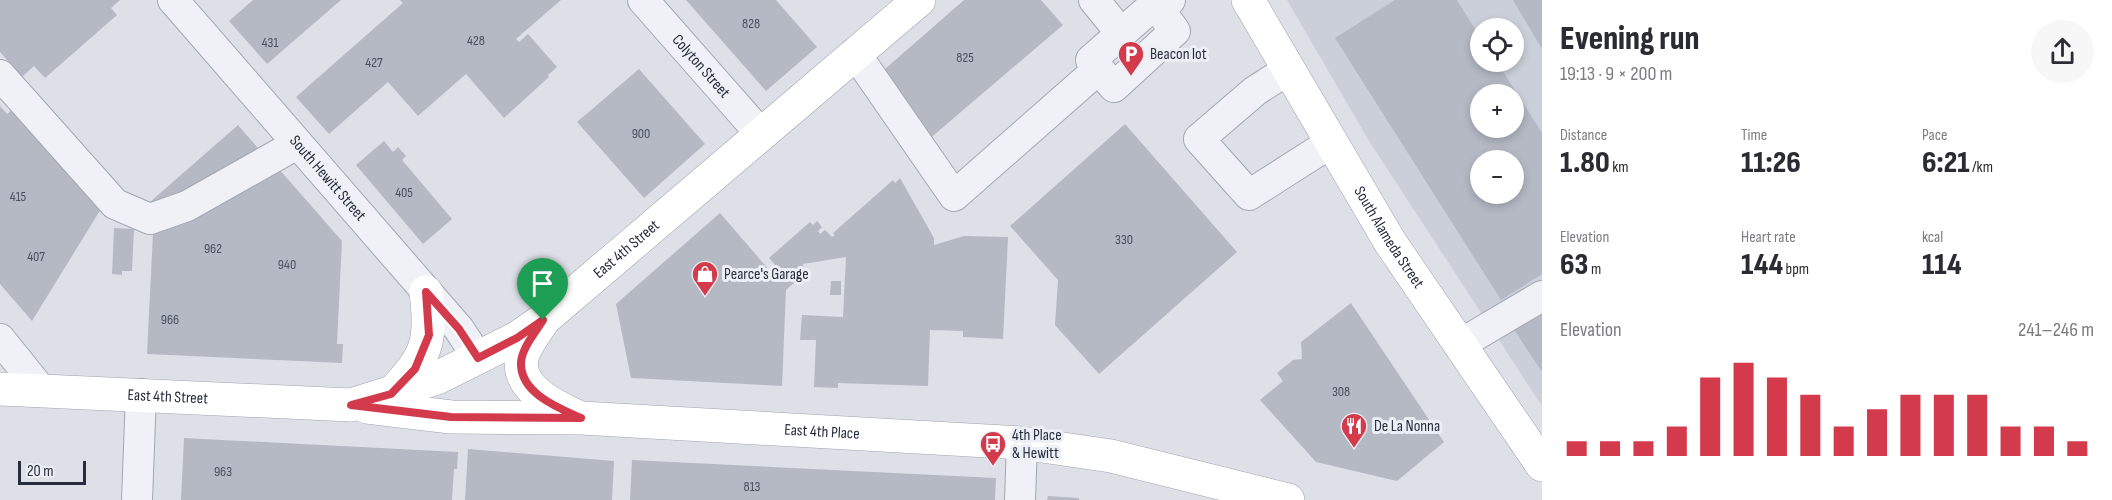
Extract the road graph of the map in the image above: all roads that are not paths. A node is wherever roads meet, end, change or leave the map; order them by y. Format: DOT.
graph roads {
  1 [pos="173,0"];
  2 [pos="643,0"];
  3 [pos="919,0"];
  4 [pos="1094,0"];
  5 [pos="1248,0"];
  6 [pos="1158,1"];
  7 [pos="1121,33"];
  8 [pos="855,53"];
  9 [pos="1289,69"];
  10 [pos="0,75"];
  11 [pos="1100,83"];
  12 [pos="760,133"];
  13 [pos="1332,142"];
  14 [pos="297,144"];
  15 [pos="426,292"];
  16 [pos="1542,296"];
  17 [pos="543,320"];
  18 [pos="0,339"];
  19 [pos="1460,345"];
  20 [pos="478,358"];
  21 [pos="0,389"];
  22 [pos="41,390"];
  23 [pos="141,394"];
  24 [pos="391,394"];
  25 [pos="351,405"];
  26 [pos="581,418"];
  27 [pos="1022,443"];
  28 [pos="1542,465"];
  29 [pos="137,500"];
  30 [pos="1020,500"];
  31 [pos="1288,500"];
  1 -- 14 [label="street, South Hewitt Street"];
  2 -- 12 [label="street, Colyton Street"];
  3 -- 8 [label="main road, East 4th Street"];
  4 -- 7 [label="street"];
  5 -- 9 [label="main road, South Alameda Street"];
  6 -- 7 [label="street"];
  6 -- 11 [label="street"];
  7 -- 11 [label="street"];
  8 -- 11 [label="street"];
  8 -- 12 [label="main road, East 4th Street"];
  9 -- 13 [label="main road, South Alameda Street"];
  9 -- 13 [label="street"];
  10 -- 14 [label="street"];
  12 -- 17 [label="main road, East 4th Street"];
  13 -- 19 [label="main road, South Alameda Street"];
  14 -- 15 [label="street, South Hewitt Street"];
  15 -- 20 [label="street, South Hewitt Street"];
  15 -- 24 [label="main road"];
  16 -- 19 [label="street"];
  17 -- 20 [label="main road, East 4th Street"];
  17 -- 26 [label="main road"];
  18 -- 22 [label="street"];
  19 -- 28 [label="main road, South Alameda Street"];
  20 -- 24 [label="main road, East 4th Street"];
  21 -- 22 [label="main road, East 4th Street"];
  22 -- 23 [label="main road, East 4th Street"];
  23 -- 25 [label="main road, East 4th Street"];
  23 -- 29 [label="street"];
  24 -- 25 [label="main road, East 4th Street"];
  25 -- 26 [label="main road, East 4th Place"];
  26 -- 27 [label="main road, East 4th Place"];
  27 -- 30 [label="street"];
  27 -- 31 [label="main road, East 4th Place"];
}
